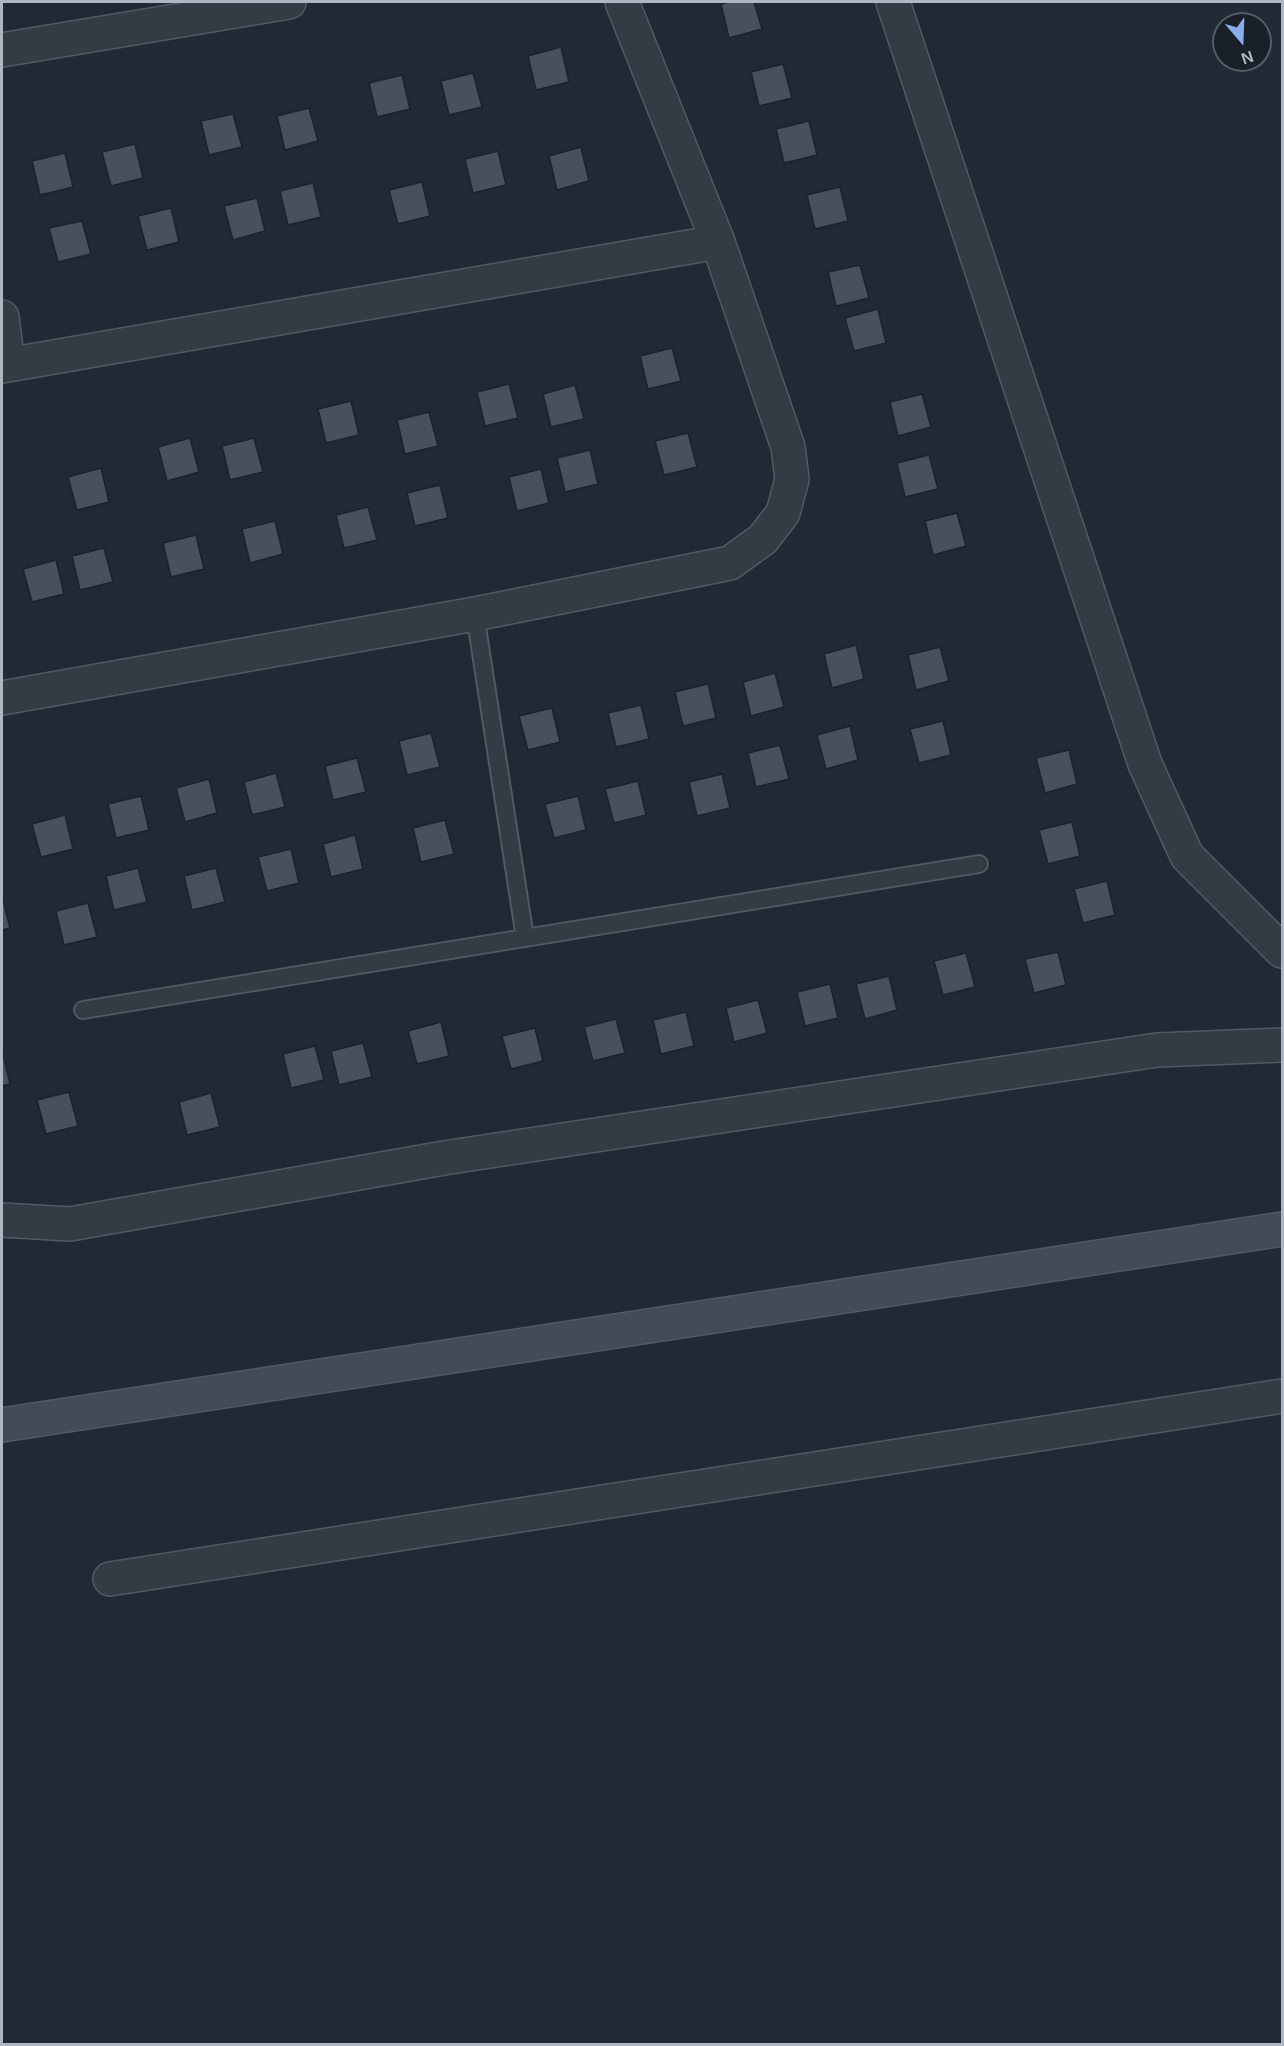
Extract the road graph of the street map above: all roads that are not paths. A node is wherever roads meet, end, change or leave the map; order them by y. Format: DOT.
graph roads {
  1 [pos="289,2"];
  2 [pos="622,2"];
  3 [pos="893,2"];
  4 [pos="2,50"];
  5 [pos="718,242"];
  6 [pos="2,317"];
  7 [pos="5,366"];
  8 [pos="475,614"];
  9 [pos="2,698"];
  10 [pos="979,864"];
  11 [pos="525,938"];
  12 [pos="1282,951"];
  13 [pos="84,1010"];
  14 [pos="1282,1046"];
  15 [pos="2,1220"];
  16 [pos="1282,1229"];
  17 [pos="1282,1396"];
  18 [pos="2,1425"];
  19 [pos="110,1579"];
  1 -- 4 [label="street"];
  2 -- 5 [label="street"];
  3 -- 12 [label="street"];
  5 -- 7 [label="street"];
  5 -- 8 [label="street"];
  6 -- 7 [label="street"];
  8 -- 9 [label="street"];
  8 -- 11 [label="lane"];
  10 -- 11 [label="lane"];
  11 -- 13 [label="lane"];
  14 -- 15 [label="street"];
  16 -- 18 [label="main road"];
  17 -- 19 [label="street"];
}
